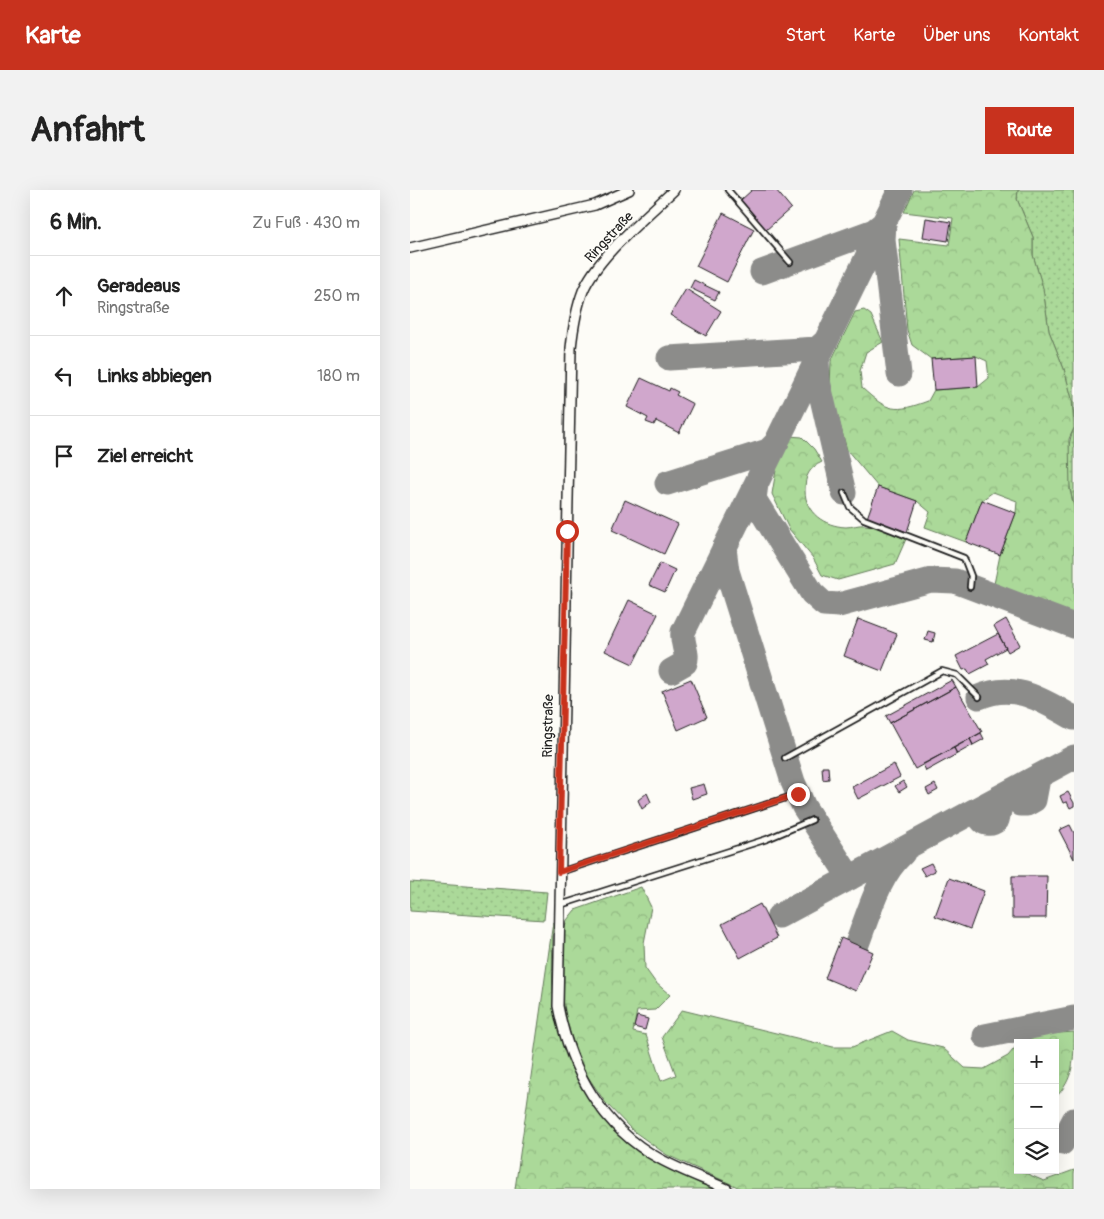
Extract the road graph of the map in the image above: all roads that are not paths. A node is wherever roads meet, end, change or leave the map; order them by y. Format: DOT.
graph roads {
  1 [pos="629,190"];
  2 [pos="674,190"];
  3 [pos="728,190"];
  4 [pos="410,248"];
  5 [pos="790,262"];
  6 [pos="844,493"];
  7 [pos="970,587"];
  8 [pos="979,696"];
  9 [pos="786,758"];
  10 [pos="798,794"];
  11 [pos="812,820"];
  12 [pos="559,872"];
  13 [pos="559,905"];
  14 [pos="727,1189"];
  1 -- 4 [label="street"];
  2 -- 12 [label="street, Ringstraße"];
  3 -- 5 [label="lane"];
  6 -- 7 [label="lane"];
  8 -- 9 [label="lane"];
  10 -- 12 [label="lane"];
  11 -- 13 [label="lane"];
  12 -- 13 [label="street, Ringstraße"];
  13 -- 14 [label="street, Ringstraße"];
}
